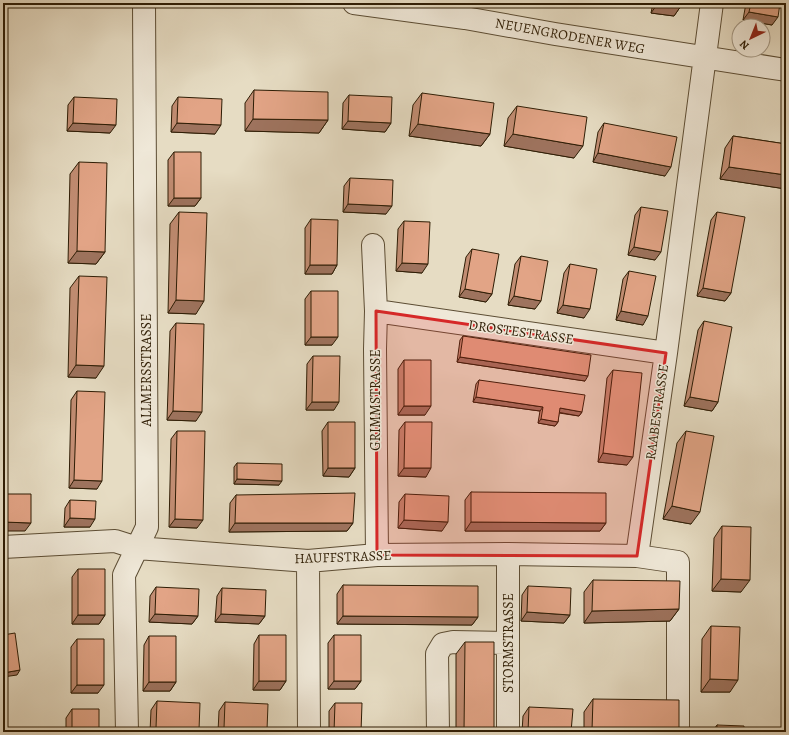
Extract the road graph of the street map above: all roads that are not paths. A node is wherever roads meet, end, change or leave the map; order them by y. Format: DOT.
graph roads {
  1 [pos="144,3"];
  2 [pos="354,3"];
  3 [pos="712,3"];
  4 [pos="705,58"];
  5 [pos="786,70"];
  6 [pos="373,245"];
  7 [pos="376,311"];
  8 [pos="666,352"];
  9 [pos="3,547"];
  10 [pos="137,548"];
  11 [pos="508,554"];
  12 [pos="377,555"];
  13 [pos="637,556"];
  14 [pos="308,561"];
  15 [pos="508,643"];
  16 [pos="127,732"];
  17 [pos="309,732"];
  18 [pos="438,732"];
  19 [pos="508,732"];
  20 [pos="678,732"];
  1 -- 10 [label="street, ALLMERSSTRASSE"];
  2 -- 4 [label="street, NEUENGRODENER WEG"];
  3 -- 4 [label="street, RAABESTRASSE"];
  4 -- 5 [label="street, NEUENGRODENER WEG"];
  4 -- 8 [label="street, RAABESTRASSE"];
  6 -- 7 [label="street, GRIMMSTRASSE"];
  7 -- 8 [label="street, DROSTESTRASSE"];
  7 -- 12 [label="street, GRIMMSTRASSE"];
  8 -- 13 [label="street, RAABESTRASSE"];
  9 -- 10 [label="street, HAUFFSTRASSE"];
  10 -- 14 [label="street, HAUFFSTRASSE"];
  10 -- 16 [label="street, ALLMERSSTRASSE"];
  11 -- 12 [label="street, HAUFFSTRASSE"];
  11 -- 13 [label="street, HAUFFSTRASSE"];
  11 -- 15 [label="street, STORMSTRASSE"];
  12 -- 14 [label="street, HAUFFSTRASSE"];
  13 -- 20 [label="street"];
  14 -- 17 [label="street"];
  15 -- 18 [label="street"];
  15 -- 19 [label="street, STORMSTRASSE"];
}
